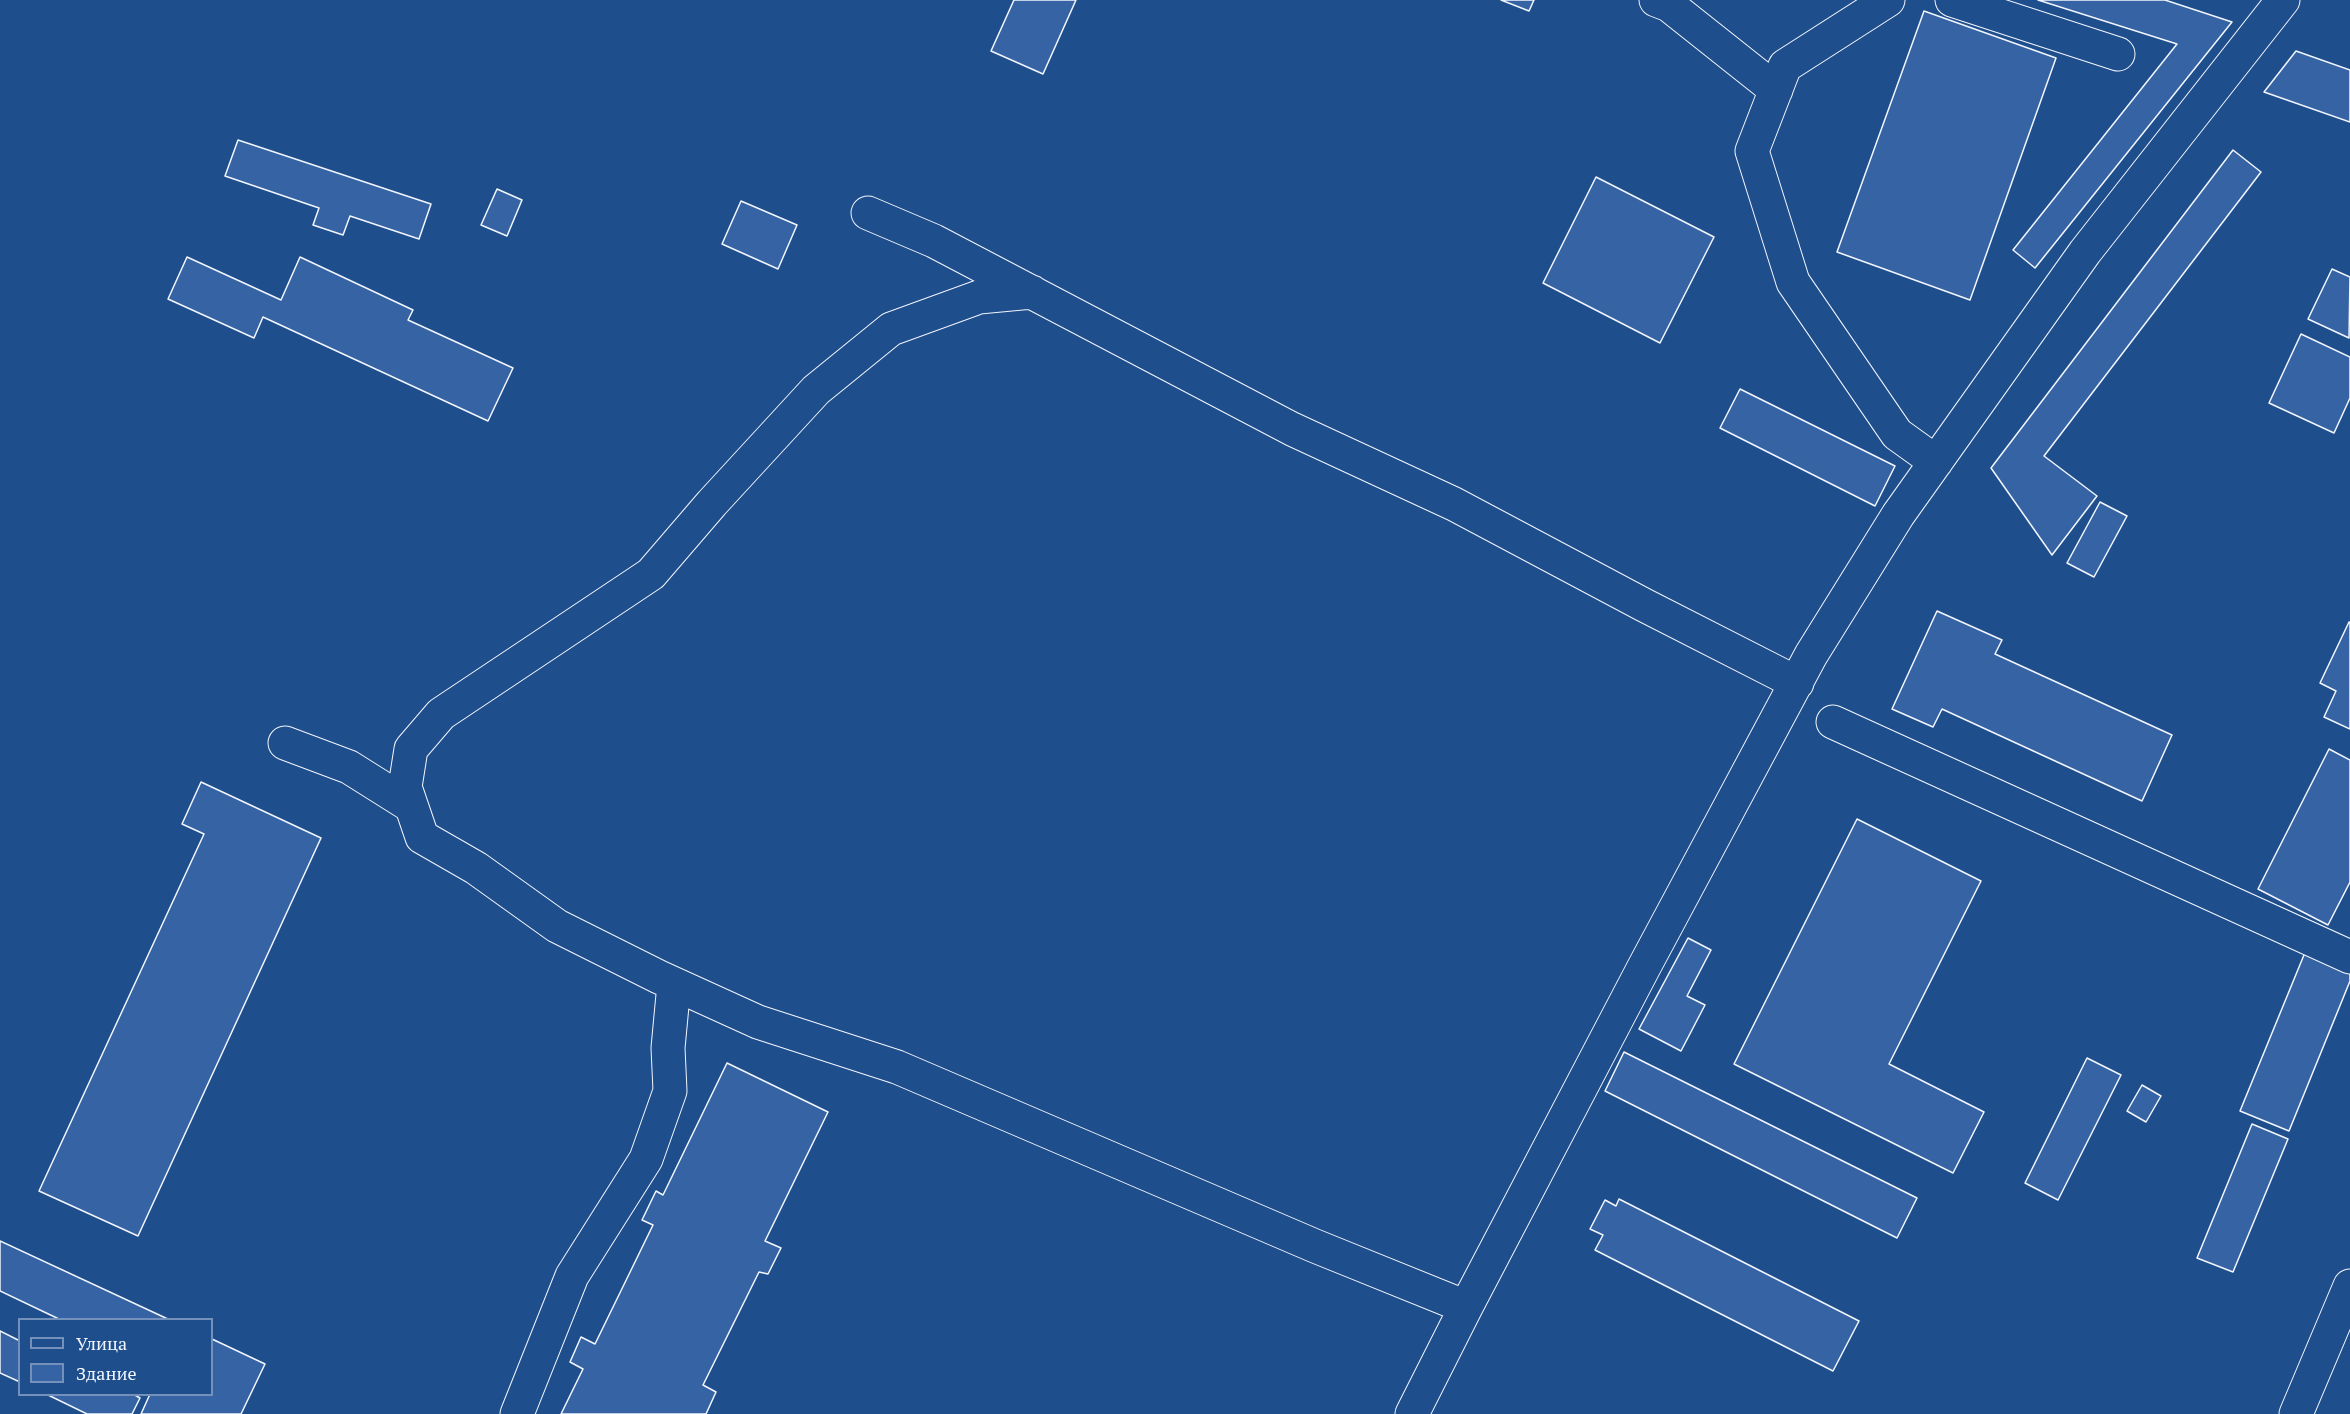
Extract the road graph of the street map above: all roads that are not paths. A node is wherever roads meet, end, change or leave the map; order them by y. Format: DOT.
graph roads {
  1 [pos="1656,0"];
  2 [pos="1888,0"];
  3 [pos="1952,0"];
  4 [pos="2283,0"];
  5 [pos="2118,54"];
  6 [pos="1776,90"];
  7 [pos="867,213"];
  8 [pos="1032,292"];
  9 [pos="1936,462"];
  10 [pos="1797,683"];
  11 [pos="1833,723"];
  12 [pos="285,743"];
  13 [pos="411,806"];
  14 [pos="2350,957"];
  15 [pos="674,984"];
  16 [pos="2350,1286"];
  17 [pos="1466,1307"];
  18 [pos="517,1414"];
  19 [pos="1412,1414"];
  20 [pos="2296,1414"];
  1 -- 6 [label="street"];
  2 -- 6 [label="street"];
  3 -- 5 [label="street"];
  4 -- 9 [label="street"];
  6 -- 9 [label="street"];
  7 -- 8 [label="street"];
  8 -- 10 [label="street"];
  8 -- 13 [label="street"];
  9 -- 10 [label="street"];
  10 -- 17 [label="street"];
  11 -- 14 [label="street"];
  12 -- 13 [label="street"];
  13 -- 15 [label="street"];
  15 -- 17 [label="street"];
  15 -- 18 [label="street"];
  16 -- 20 [label="street"];
  17 -- 19 [label="street"];
}
